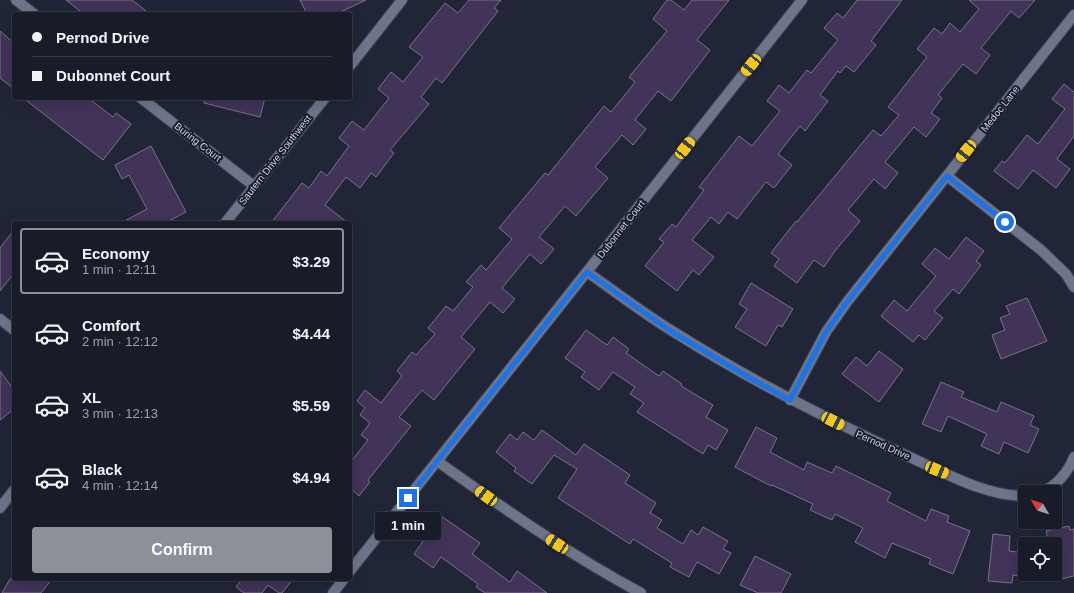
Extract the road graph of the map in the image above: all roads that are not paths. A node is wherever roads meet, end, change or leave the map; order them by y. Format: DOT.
graph roads {
  1 [pos="16,0"];
  2 [pos="402,0"];
  3 [pos="802,0"];
  4 [pos="31,12"];
  5 [pos="1074,15"];
  6 [pos="352,63"];
  7 [pos="145,100"];
  8 [pos="323,100"];
  9 [pos="947,176"];
  10 [pos="254,186"];
  11 [pos="227,221"];
  12 [pos="587,272"];
  13 [pos="1074,287"];
  14 [pos="0,319"];
  15 [pos="12,328"];
  16 [pos="790,400"];
  17 [pos="1074,457"];
  18 [pos="437,461"];
  19 [pos="1052,485"];
  20 [pos="12,493"];
  21 [pos="1018,496"];
  22 [pos="0,508"];
  23 [pos="352,568"];
  24 [pos="342,581"];
  25 [pos="333,593"];
  26 [pos="641,593"];
  1 -- 4 [label="street"];
  2 -- 6 [label="street"];
  3 -- 12 [label="street, Dubonnet Court"];
  5 -- 9 [label="street, Medoc Lane"];
  7 -- 10 [label="street, Buring Court"];
  8 -- 10 [label="street, Sautern Drive Southwest"];
  9 -- 13 [label="street"];
  9 -- 16 [label="street, Medoc Lane"];
  10 -- 11 [label="street, Sautern Drive Southwest"];
  12 -- 16 [label="street, Pernod Drive"];
  12 -- 18 [label="street, Dubonnet Court"];
  14 -- 15 [label="street"];
  16 -- 21 [label="street, Pernod Drive"];
  17 -- 19 [label="street"];
  18 -- 23 [label="street, Dubonnet Court"];
  18 -- 26 [label="street"];
  20 -- 22 [label="street"];
  24 -- 25 [label="street"];
}
